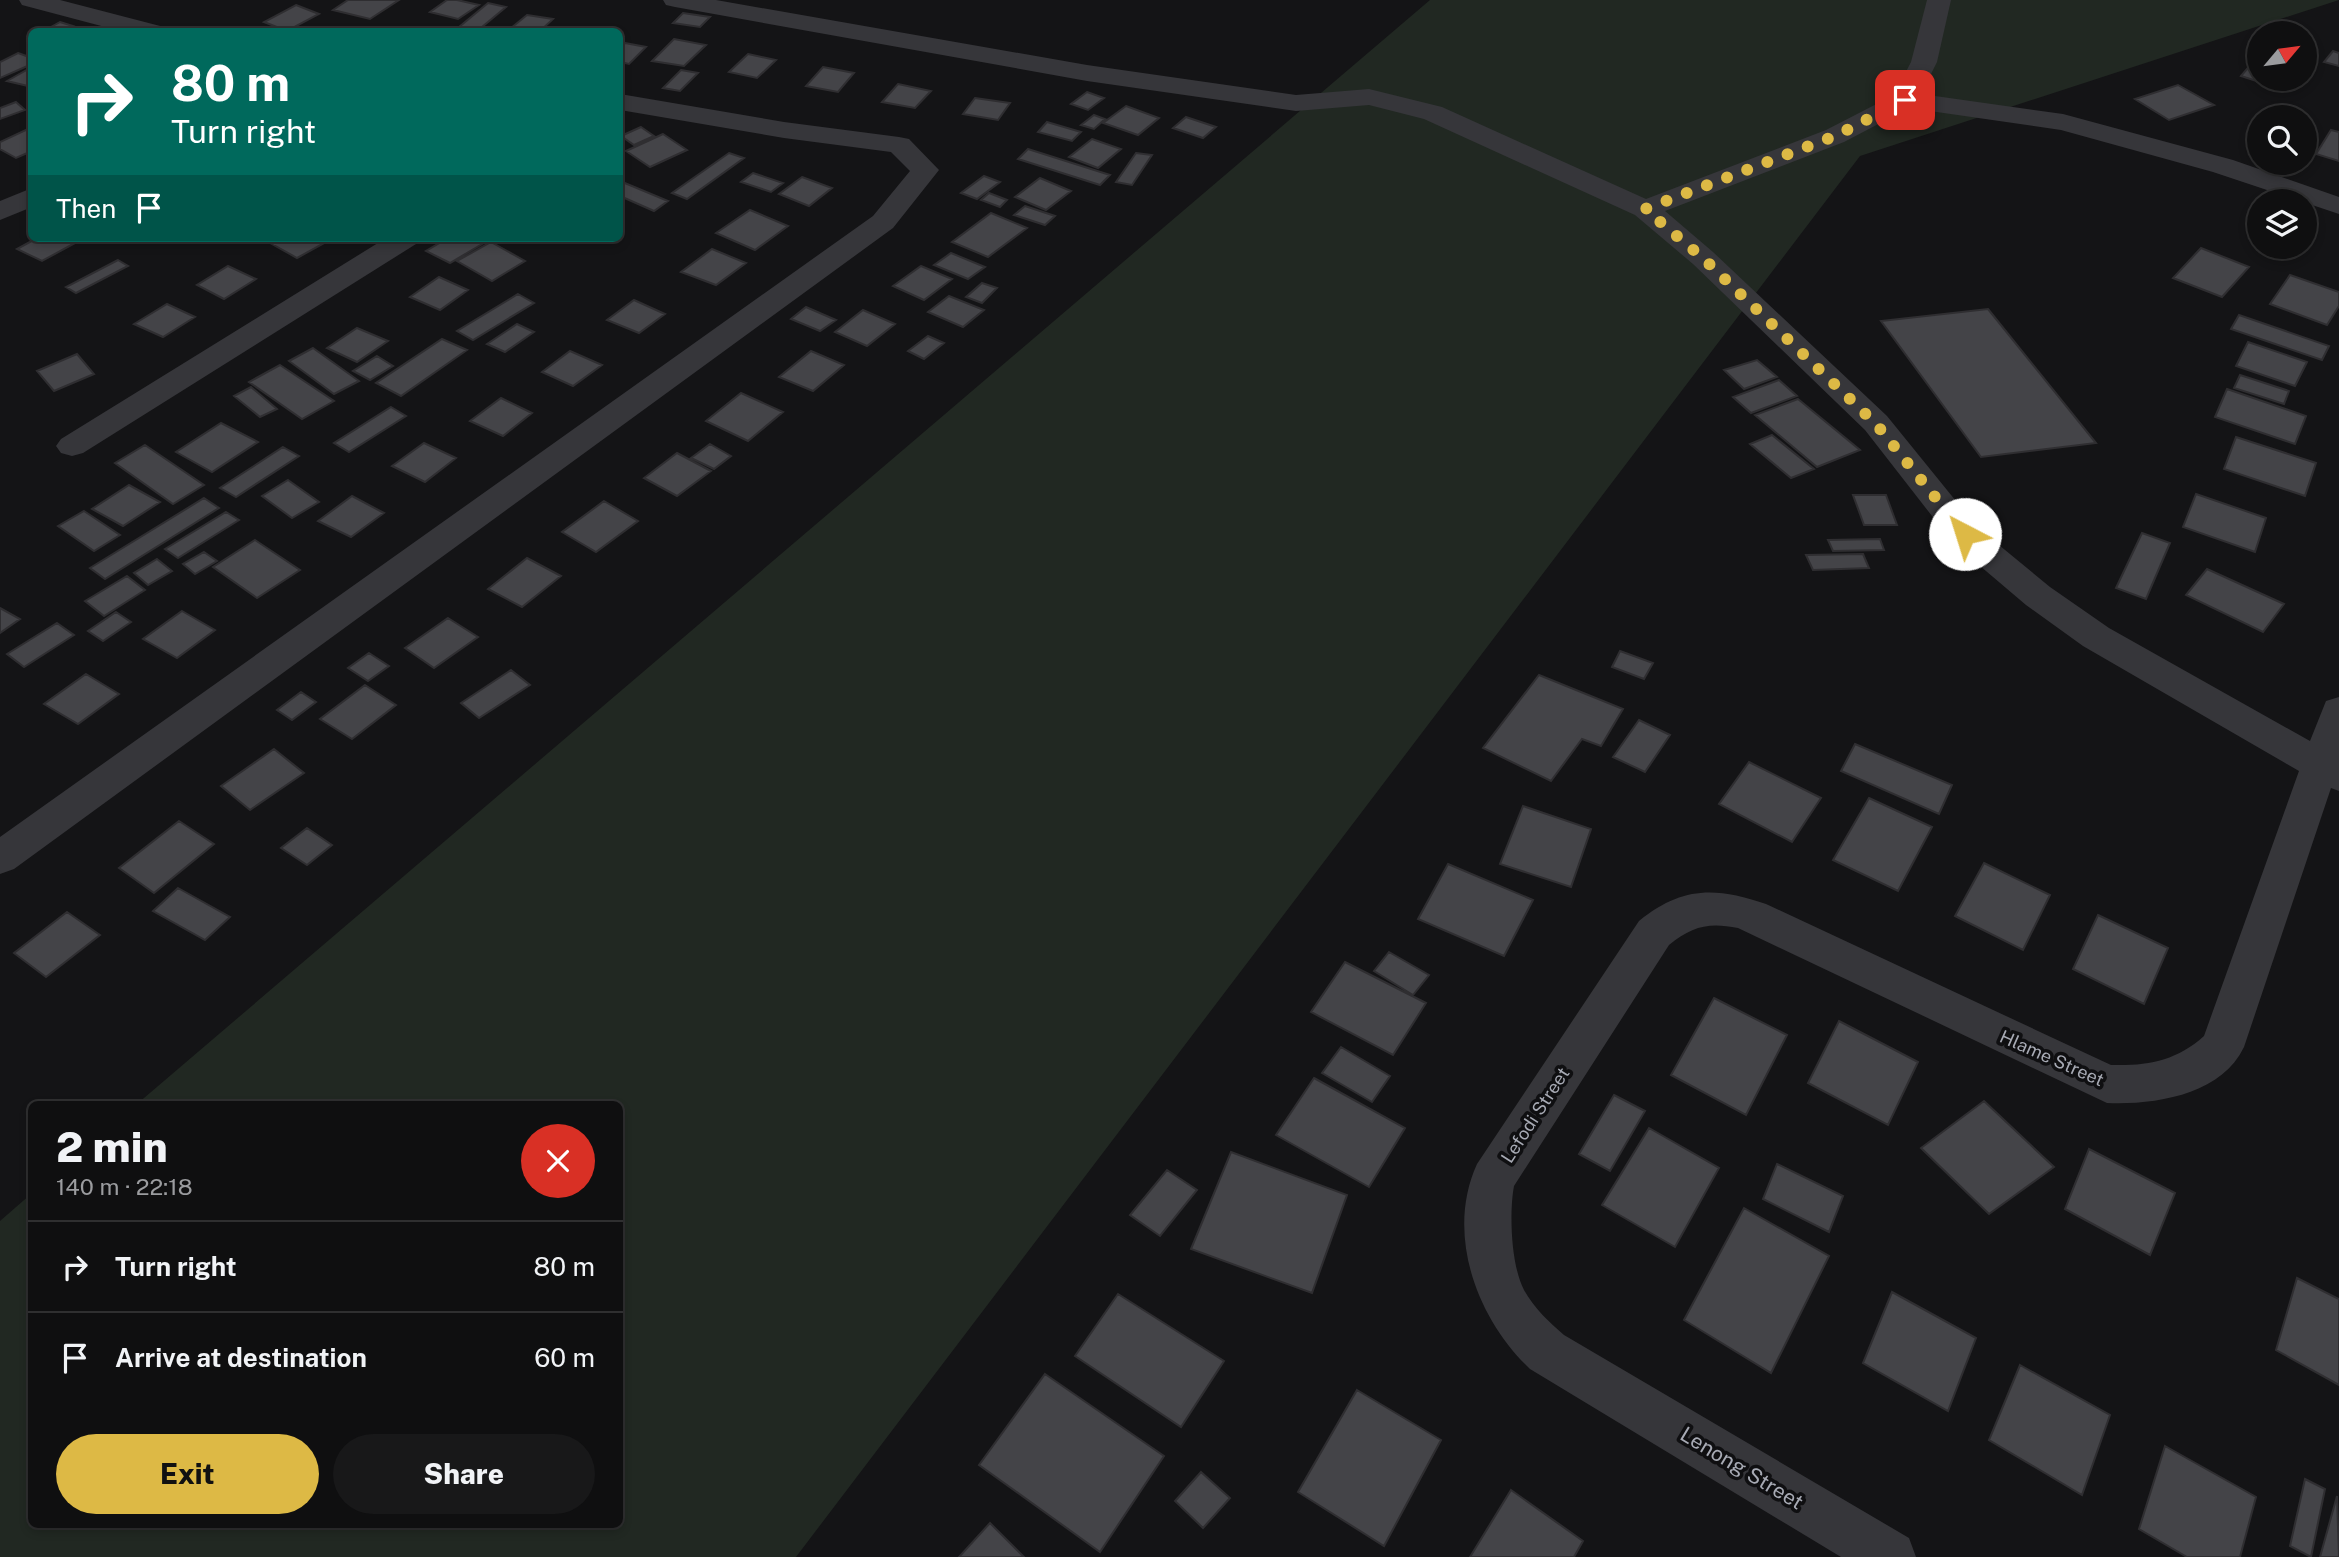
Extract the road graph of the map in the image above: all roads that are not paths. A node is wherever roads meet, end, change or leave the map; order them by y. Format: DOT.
graph roads {
  1 [pos="31,0"];
  2 [pos="675,0"];
  3 [pos="1939,0"];
  4 [pos="140,28"];
  5 [pos="1905,100"];
  6 [pos="623,105"];
  7 [pos="28,198"];
  8 [pos="2339,206"];
  9 [pos="1645,209"];
  10 [pos="0,212"];
  11 [pos="400,242"];
  12 [pos="72,446"];
  13 [pos="2339,711"];
  14 [pos="2329,771"];
  15 [pos="0,858"];
  16 [pos="1752,916"];
  17 [pos="1595,1380"];
  18 [pos="1890,1557"];
  1 -- 4 [label="street"];
  2 -- 9 [label="street"];
  3 -- 5 [label="street"];
  5 -- 8 [label="street"];
  5 -- 9 [label="street"];
  6 -- 15 [label="street"];
  7 -- 10 [label="street"];
  9 -- 14 [label="street"];
  11 -- 12 [label="street"];
  13 -- 14 [label="street, Hlame Street"];
  14 -- 16 [label="street, Hlame Street"];
  16 -- 17 [label="street, Lefodi Street"];
  17 -- 18 [label="street, Lenong Street"];
}
